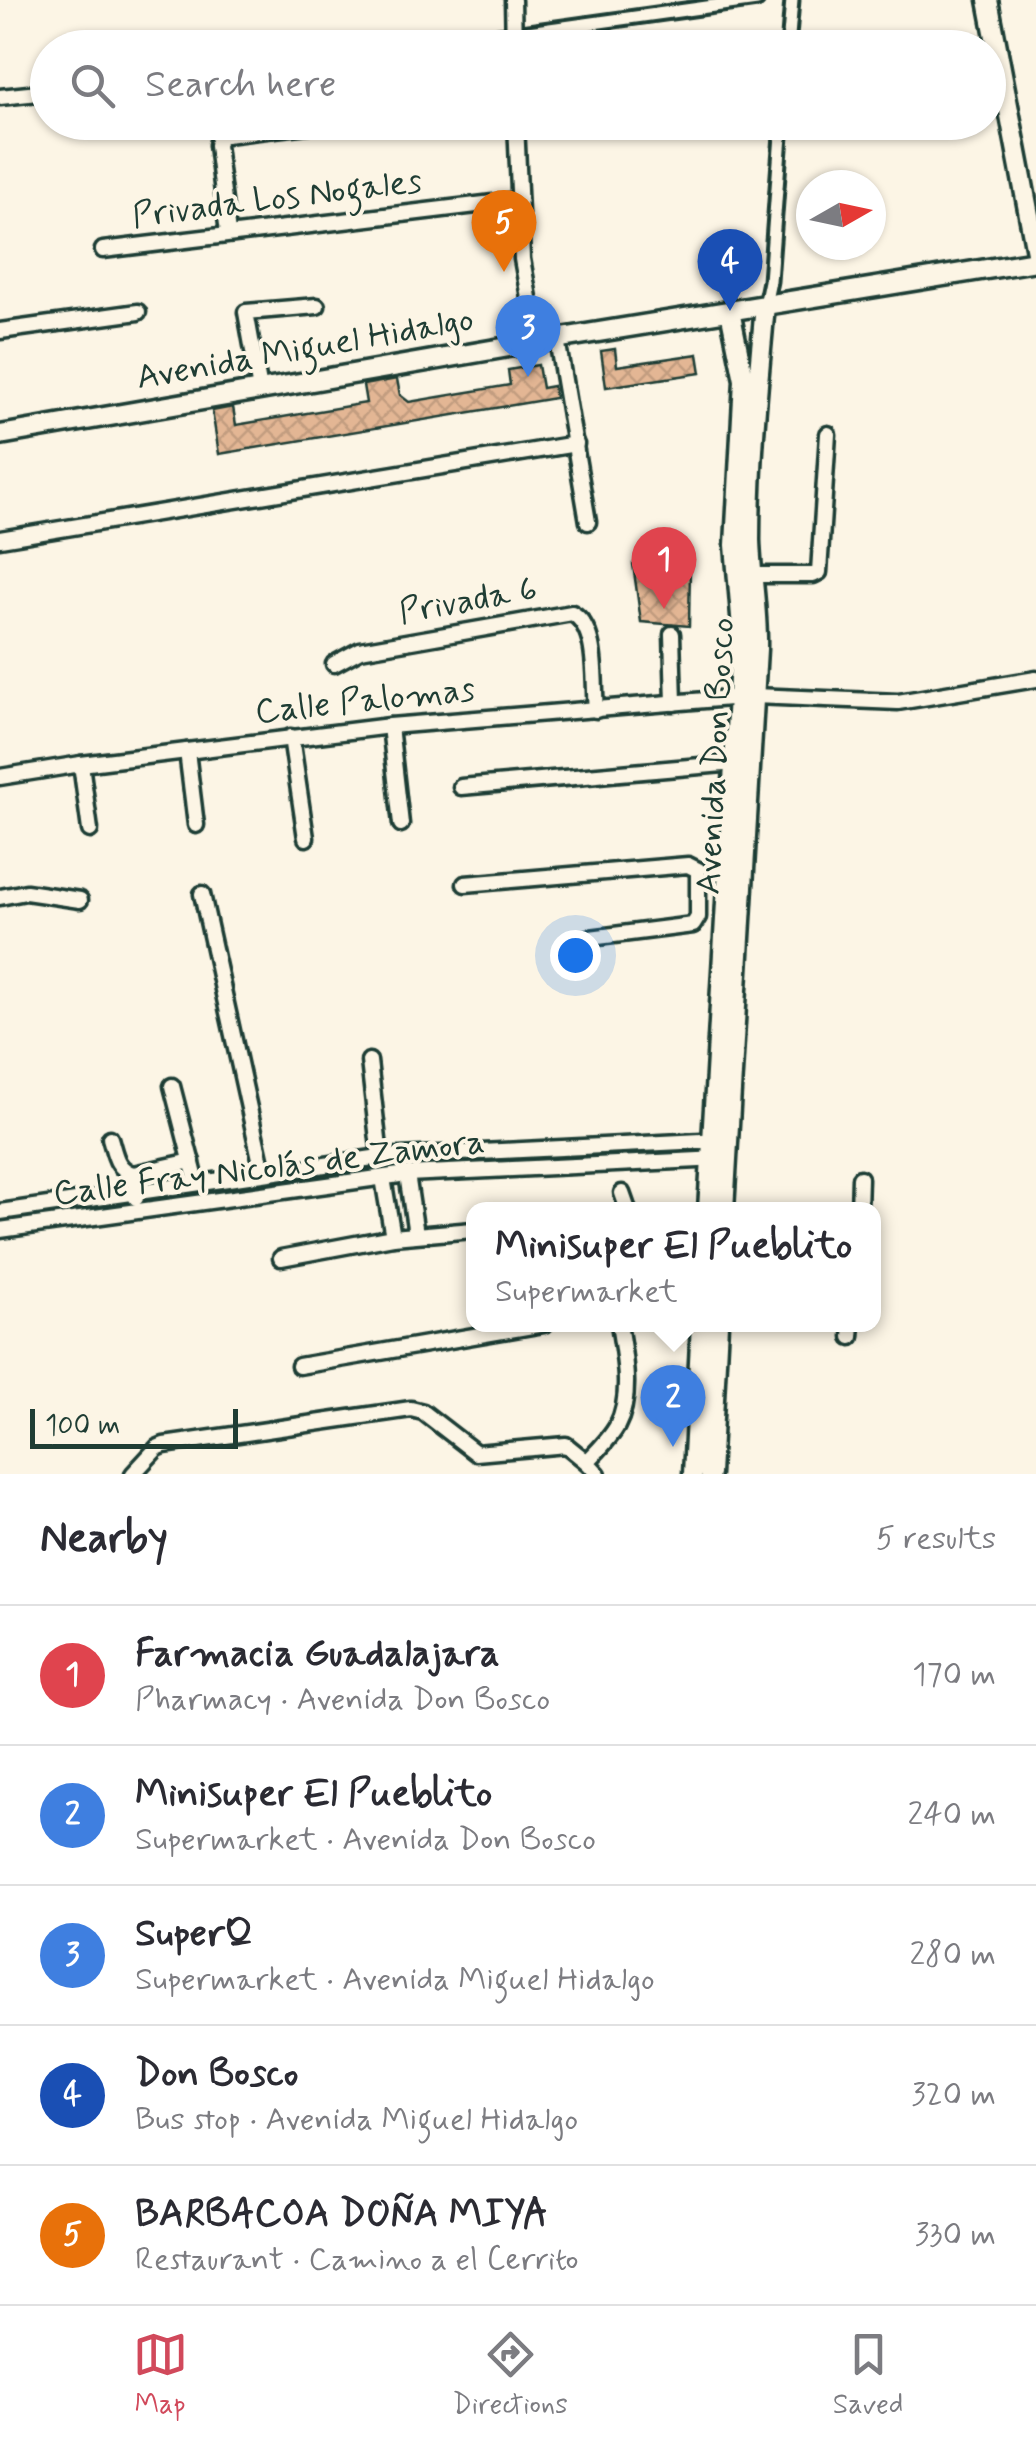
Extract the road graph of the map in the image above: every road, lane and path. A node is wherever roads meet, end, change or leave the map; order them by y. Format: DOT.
graph roads {
  1 [pos="513,0"];
  2 [pos="757,0"];
  3 [pos="792,0"];
  4 [pos="988,0"];
  5 [pos="514,30"];
  6 [pos="579,30"];
  7 [pos="790,30"];
  8 [pos="994,30"];
  9 [pos="30,94"];
  10 [pos="1006,94"];
  11 [pos="0,97"];
  12 [pos="218,140"];
  13 [pos="516,140"];
  14 [pos="781,140"];
  15 [pos="518,200"];
  16 [pos="228,234"];
  17 [pos="1035,245"];
  18 [pos="103,250"];
  19 [pos="1036,261"];
  20 [pos="765,305"];
  21 [pos="317,306"];
  22 [pos="730,311"];
  23 [pos="138,312"];
  24 [pos="0,331"];
  25 [pos="557,339"];
  26 [pos="537,342"];
  27 [pos="260,390"];
  28 [pos="828,434"];
  29 [pos="0,435"];
  30 [pos="576,444"];
  31 [pos="588,522"];
  32 [pos="0,539"];
  33 [pos="752,575"];
  34 [pos="672,634"];
  35 [pos="334,664"];
  36 [pos="1036,680"];
  37 [pos="746,697"];
  38 [pos="674,704"];
  39 [pos="596,710"];
  40 [pos="390,726"];
  41 [pos="291,738"];
  42 [pos="187,751"];
  43 [pos="735,763"];
  44 [pos="80,764"];
  45 [pos="0,777"];
  46 [pos="461,786"];
  47 [pos="401,824"];
  48 [pos="196,825"];
  49 [pos="90,830"];
  50 [pos="306,838"];
  51 [pos="465,884"];
  52 [pos="699,884"];
  53 [pos="727,891"];
  54 [pos="202,894"];
  55 [pos="0,897"];
  56 [pos="80,900"];
  57 [pos="698,901"];
  58 [pos="582,939"];
  59 [pos="369,1061"];
  60 [pos="172,1086"];
  61 [pos="110,1138"];
  62 [pos="720,1150"];
  63 [pos="380,1157"];
  64 [pos="351,1160"];
  65 [pos="192,1161"];
  66 [pos="263,1172"];
  67 [pos="133,1174"];
  68 [pos="406,1174"];
  69 [pos="383,1178"];
  70 [pos="860,1178"];
  71 [pos="356,1182"];
  72 [pos="196,1183"];
  73 [pos="136,1193"];
  74 [pos="622,1193"];
  75 [pos="625,1202"];
  76 [pos="710,1202"];
  77 [pos="723,1202"];
  78 [pos="859,1202"];
  79 [pos="0,1212"];
  80 [pos="138,1212"];
  81 [pos="0,1228"];
  82 [pos="466,1230"];
  83 [pos="416,1234"];
  84 [pos="393,1237"];
  85 [pos="281,1258"];
  86 [pos="497,1332"];
  87 [pos="620,1332"];
  88 [pos="700,1332"];
  89 [pos="718,1332"];
  90 [pos="299,1366"];
  91 [pos="587,1462"];
  92 [pos="133,1474"];
  93 [pos="598,1474"];
  94 [pos="693,1474"];
  95 [pos="710,1474"];
  1 -- 5 [label="street"];
  2 -- 6 [label="street"];
  3 -- 7 [label="street"];
  4 -- 8 [label="street"];
  9 -- 11 [label="street"];
  10 -- 17 [label="street"];
  12 -- 16 [label="street"];
  13 -- 15 [label="street"];
  14 -- 20 [label="street"];
  15 -- 16 [label="street, Privada Los Nogales"];
  15 -- 26 [label="street"];
  16 -- 18 [label="street, Privada Los Nogales"];
  19 -- 20 [label="street, Avenida Miguel Hidalgo"];
  20 -- 22 [label="street, Avenida Miguel Hidalgo"];
  20 -- 33 [label="street, Avenida Don Bosco"];
  21 -- 27 [label="street"];
  22 -- 25 [label="street, Avenida Miguel Hidalgo"];
  22 -- 37 [label="street, Avenida Don Bosco"];
  23 -- 24 [label="street"];
  25 -- 26 [label="street, Avenida Miguel Hidalgo"];
  25 -- 30 [label="street"];
  26 -- 27 [label="street, Avenida Miguel Hidalgo"];
  27 -- 29 [label="street, Avenida Miguel Hidalgo"];
  28 -- 33 [label="street"];
  30 -- 31 [label="street"];
  30 -- 32 [label="street"];
  33 -- 37 [label="street, Avenida Don Bosco"];
  34 -- 38 [label="street"];
  35 -- 39 [label="street, Privada 6"];
  36 -- 37 [label="street, Calle Palomas"];
  37 -- 38 [label="street, Calle Palomas"];
  37 -- 43 [label="street, Avenida Don Bosco"];
  37 -- 62 [label="street, Avenida Don Bosco"];
  38 -- 39 [label="street, Calle Palomas"];
  39 -- 40 [label="street, Calle Palomas"];
  40 -- 41 [label="street, Calle Palomas"];
  40 -- 47 [label="street"];
  41 -- 42 [label="street, Calle Palomas"];
  41 -- 50 [label="street"];
  42 -- 44 [label="street, Calle Palomas"];
  42 -- 48 [label="street"];
  43 -- 46 [label="street"];
  43 -- 53 [label="street, Avenida Don Bosco"];
  44 -- 45 [label="street, Calle Palomas"];
  44 -- 49 [label="street"];
  51 -- 52 [label="street"];
  52 -- 53 [label="street"];
  52 -- 57 [label="street"];
  53 -- 57 [label="street"];
  53 -- 62 [label="street, Avenida Don Bosco"];
  54 -- 66 [label="street"];
  55 -- 56 [label="street"];
  57 -- 58 [label="street"];
  59 -- 63 [label="street"];
  60 -- 65 [label="street"];
  61 -- 67 [label="street"];
  62 -- 63 [label="street, Calle Fray Nicolás de Zamora"];
  62 -- 68 [label="street, Calle Fray Nicolás de Zamora"];
  62 -- 76 [label="street, Avenida Don Bosco"];
  62 -- 77 [label="street, Avenida Don Bosco"];
  63 -- 64 [label="street, Calle Fray Nicolás de Zamora"];
  64 -- 66 [label="street, Calle Fray Nicolás de Zamora"];
  64 -- 71 [label="street"];
  65 -- 67 [label="street"];
  65 -- 72 [label="street"];
  66 -- 72 [label="street, Calle Fray Nicolás de Zamora"];
  67 -- 73 [label="street"];
  68 -- 69 [label="street, Calle Fray Nicolás de Zamora"];
  68 -- 83 [label="street"];
  69 -- 71 [label="street, Calle Fray Nicolás de Zamora"];
  69 -- 84 [label="street"];
  70 -- 78 [label="street"];
  71 -- 80 [label="street, Calle Fray Nicolás de Zamora"];
  72 -- 73 [label="street, Calle Fray Nicolás de Zamora"];
  73 -- 79 [label="street, Calle Fray Nicolás de Zamora"];
  73 -- 80 [label="street"];
  74 -- 75 [label="street"];
  80 -- 81 [label="street, Calle Fray Nicolás de Zamora"];
  82 -- 83 [label="street"];
  83 -- 84 [label="street"];
  84 -- 85 [label="street"];
  86 -- 90 [label="street"];
  87 -- 91 [label="street"];
  88 -- 94 [label="street"];
  89 -- 95 [label="street"];
  91 -- 92 [label="street"];
  91 -- 93 [label="street"];
}
